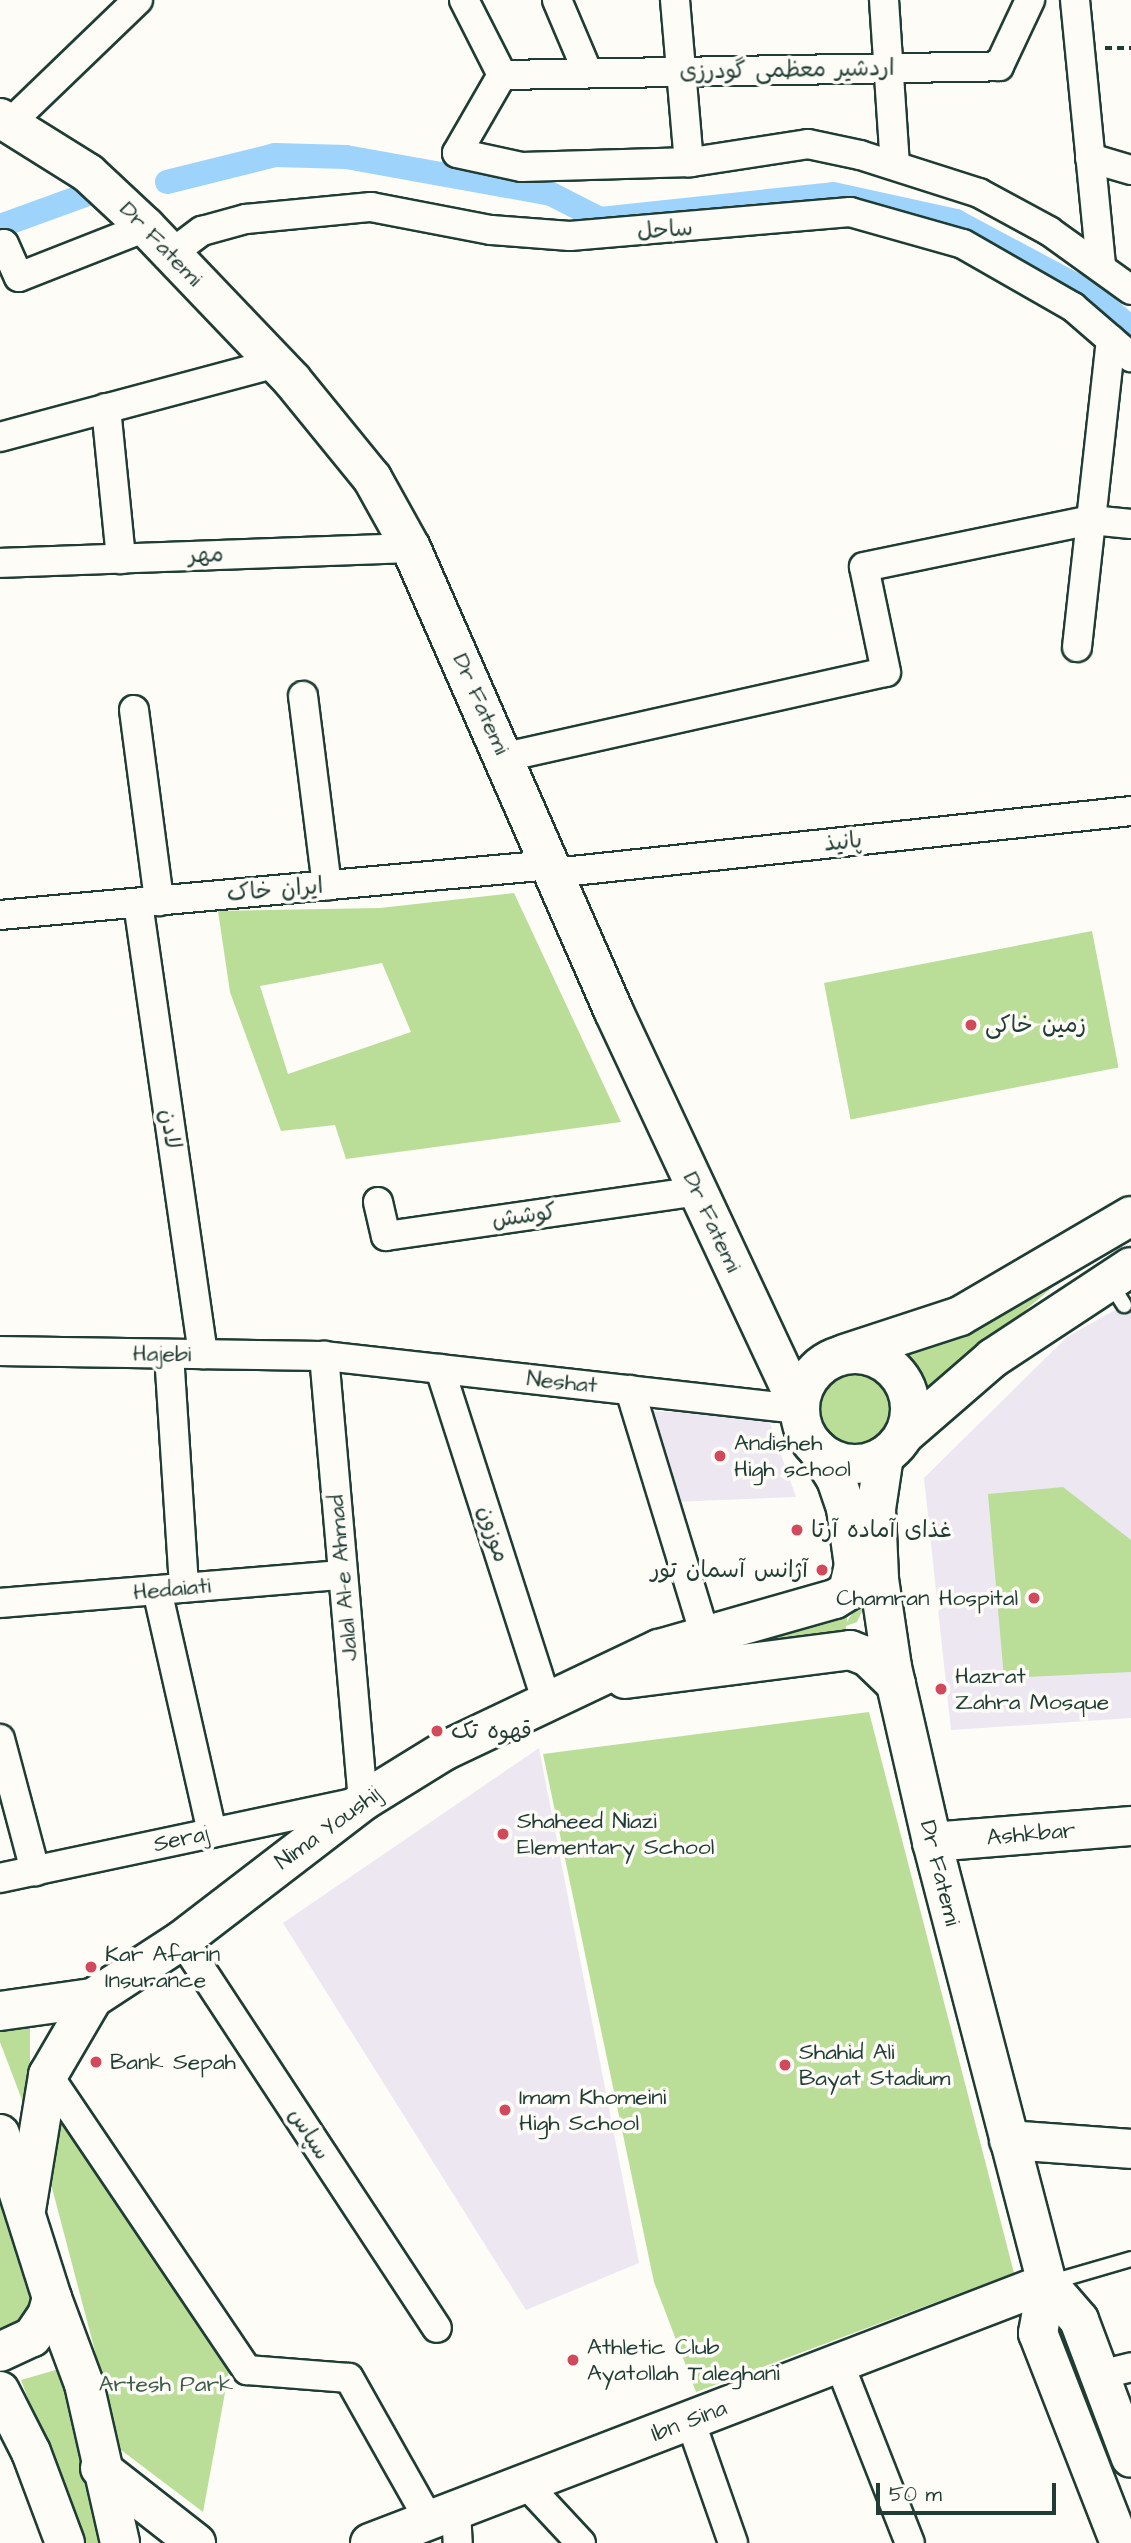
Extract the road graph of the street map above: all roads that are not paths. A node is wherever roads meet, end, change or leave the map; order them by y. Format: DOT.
graph roads {
  1 [pos="138,0"];
  2 [pos="464,0"];
  3 [pos="557,0"];
  4 [pos="675,0"];
  5 [pos="884,0"];
  6 [pos="1030,0"];
  7 [pos="1075,0"];
  8 [pos="889,68"];
  9 [pos="681,72"];
  10 [pos="588,74"];
  11 [pos="502,75"];
  12 [pos="5,121"];
  13 [pos="1090,158"];
  14 [pos="689,162"];
  15 [pos="895,165"];
  16 [pos="1131,170"];
  17 [pos="159,240"];
  18 [pos="0,246"];
  19 [pos="1101,265"];
  20 [pos="9,281"];
  21 [pos="1130,285"];
  22 [pos="1121,348"];
  23 [pos="276,363"];
  24 [pos="106,408"];
  25 [pos="0,437"];
  26 [pos="1091,520"];
  27 [pos="1131,524"];
  28 [pos="411,548"];
  29 [pos="121,559"];
  30 [pos="0,563"];
  31 [pos="1076,647"];
  32 [pos="303,696"];
  33 [pos="134,710"];
  34 [pos="505,757"];
  35 [pos="1131,811"];
  36 [pos="553,869"];
  37 [pos="327,885"];
  38 [pos="148,902"];
  39 [pos="0,915"];
  40 [pos="698,1191"];
  41 [pos="378,1202"];
  42 [pos="1131,1216"];
  43 [pos="1087,1239"];
  44 [pos="1121,1284"];
  45 [pos="0,1351"];
  46 [pos="169,1354"];
  47 [pos="203,1354"];
  48 [pos="839,1355"];
  49 [pos="324,1356"];
  50 [pos="440,1369"];
  51 [pos="630,1390"];
  52 [pos="800,1409"];
  53 [pos="894,1446"];
  54 [pos="817,1449"];
  55 [pos="343,1575"];
  56 [pos="171,1589"];
  57 [pos="0,1603"];
  58 [pos="705,1636"];
  59 [pos="896,1684"];
  60 [pos="562,1693"];
  61 [pos="0,1739"];
  62 [pos="362,1801"];
  63 [pos="1131,1826"];
  64 [pos="212,1833"];
  65 [pos="932,1842"];
  66 [pos="35,1871"];
  67 [pos="0,1878"];
  68 [pos="181,1940"];
  69 [pos="93,1998"];
  70 [pos="0,2011"];
  71 [pos="48,2075"];
  72 [pos="0,2134"];
  73 [pos="1009,2140"];
  74 [pos="1131,2149"];
  75 [pos="26,2210"];
  76 [pos="1131,2259"];
  77 [pos="1046,2283"];
  78 [pos="52,2298"];
  79 [pos="437,2328"];
  80 [pos="0,2352"];
  81 [pos="839,2363"];
  82 [pos="1115,2371"];
  83 [pos="0,2391"];
  84 [pos="690,2420"];
  85 [pos="1130,2453"];
  86 [pos="100,2468"];
  87 [pos="525,2483"];
  88 [pos="447,2524"];
  89 [pos="580,2542"];
  90 [pos="65,2543"];
  91 [pos="120,2543"];
  92 [pos="196,2543"];
  93 [pos="370,2543"];
  94 [pos="733,2543"];
  95 [pos="910,2543"];
  96 [pos="1120,2543"];
  1 -- 12 [label="street"];
  2 -- 11 [label="street"];
  3 -- 10 [label="street"];
  4 -- 9 [label="street"];
  5 -- 8 [label="street"];
  6 -- 8 [label="street, اردشیر معظمی گودرزی"];
  7 -- 13 [label="street"];
  8 -- 9 [label="street, اردشیر معظمی گودرزی"];
  8 -- 15 [label="street"];
  9 -- 10 [label="street, اردشیر معظمی گودرزی"];
  9 -- 14 [label="street"];
  10 -- 11 [label="street, اردشیر معظمی گودرزی"];
  11 -- 14 [label="street"];
  12 -- 17 [label="street, Dr Fatemi"];
  13 -- 16 [label="street"];
  13 -- 19 [label="street"];
  14 -- 15 [label="street"];
  15 -- 19 [label="street"];
  17 -- 20 [label="street, ساحل"];
  17 -- 22 [label="street, ساحل"];
  17 -- 23 [label="street, Dr Fatemi"];
  18 -- 20 [label="street, ساحل"];
  19 -- 21 [label="street"];
  22 -- 26 [label="street"];
  23 -- 24 [label="street"];
  23 -- 28 [label="street, Dr Fatemi"];
  24 -- 25 [label="street"];
  24 -- 29 [label="street"];
  26 -- 27 [label="street"];
  26 -- 31 [label="street"];
  26 -- 34 [label="street"];
  28 -- 29 [label="street, مهر"];
  28 -- 34 [label="street, Dr Fatemi"];
  29 -- 30 [label="street, مهر"];
  32 -- 37 [label="street"];
  33 -- 38 [label="street, لادن"];
  34 -- 36 [label="street, Dr Fatemi"];
  35 -- 36 [label="street, پانیذ"];
  36 -- 37 [label="street, ایران خاک"];
  36 -- 40 [label="street, Dr Fatemi"];
  37 -- 38 [label="street, ایران خاک"];
  38 -- 39 [label="street, ایران خاک"];
  38 -- 47 [label="street, لادن"];
  40 -- 41 [label="street, کوشش"];
  40 -- 52 [label="street, Dr Fatemi"];
  42 -- 43 [label="street"];
  43 -- 44 [label="street"];
  43 -- 48 [label="street"];
  44 -- 53 [label="street"];
  45 -- 46 [label="street, Hajebi"];
  46 -- 47 [label="street, Hajebi"];
  46 -- 56 [label="street"];
  47 -- 49 [label="street, Hajebi"];
  48 -- 52 [label="street"];
  48 -- 53 [label="street"];
  49 -- 50 [label="street, Neshat"];
  49 -- 55 [label="street, Jalal Al-e Ahmad"];
  50 -- 51 [label="street, Neshat"];
  50 -- 60 [label="street, موزون"];
  51 -- 52 [label="street, Neshat"];
  51 -- 58 [label="street"];
  52 -- 54 [label="street"];
  53 -- 54 [label="street"];
  53 -- 59 [label="street, Dr Fatemi"];
  54 -- 58 [label="street, Nima Youshij"];
  55 -- 56 [label="street, Hedaiati"];
  55 -- 62 [label="street, Jalal Al-e Ahmad"];
  56 -- 57 [label="street, Hedaiati"];
  56 -- 64 [label="street"];
  58 -- 60 [label="street, Nima Youshij"];
  59 -- 60 [label="street, Nima Youshij"];
  59 -- 65 [label="street, Dr Fatemi"];
  60 -- 62 [label="street, Nima Youshij"];
  61 -- 66 [label="street"];
  62 -- 64 [label="street, Seraj"];
  62 -- 68 [label="street, Nima Youshij"];
  63 -- 65 [label="street, Ashkbar"];
  64 -- 66 [label="street, Seraj"];
  65 -- 73 [label="street, Dr Fatemi"];
  66 -- 67 [label="street, Seraj"];
  68 -- 69 [label="street, Nima Youshij"];
  68 -- 79 [label="street, سپاس"];
  69 -- 70 [label="street, Nima Youshij"];
  69 -- 71 [label="street, Nima Youshij"];
  71 -- 75 [label="street, Nima Youshij"];
  71 -- 88 [label="street"];
  72 -- 75 [label="street"];
  73 -- 74 [label="street"];
  73 -- 77 [label="street, Dr Fatemi"];
  75 -- 78 [label="street"];
  76 -- 77 [label="lane"];
  77 -- 81 [label="street, Ibn Sina"];
  77 -- 82 [label="street"];
  77 -- 96 [label="street"];
  78 -- 80 [label="street"];
  78 -- 86 [label="street"];
  81 -- 84 [label="street, Ibn Sina"];
  81 -- 95 [label="street"];
  82 -- 85 [label="street"];
  83 -- 90 [label="street"];
  84 -- 87 [label="street, Ibn Sina"];
  84 -- 94 [label="street"];
  86 -- 91 [label="street"];
  86 -- 92 [label="street"];
  87 -- 88 [label="street, Ibn Sina"];
  87 -- 89 [label="street"];
  88 -- 93 [label="street, Ibn Sina"];
}
